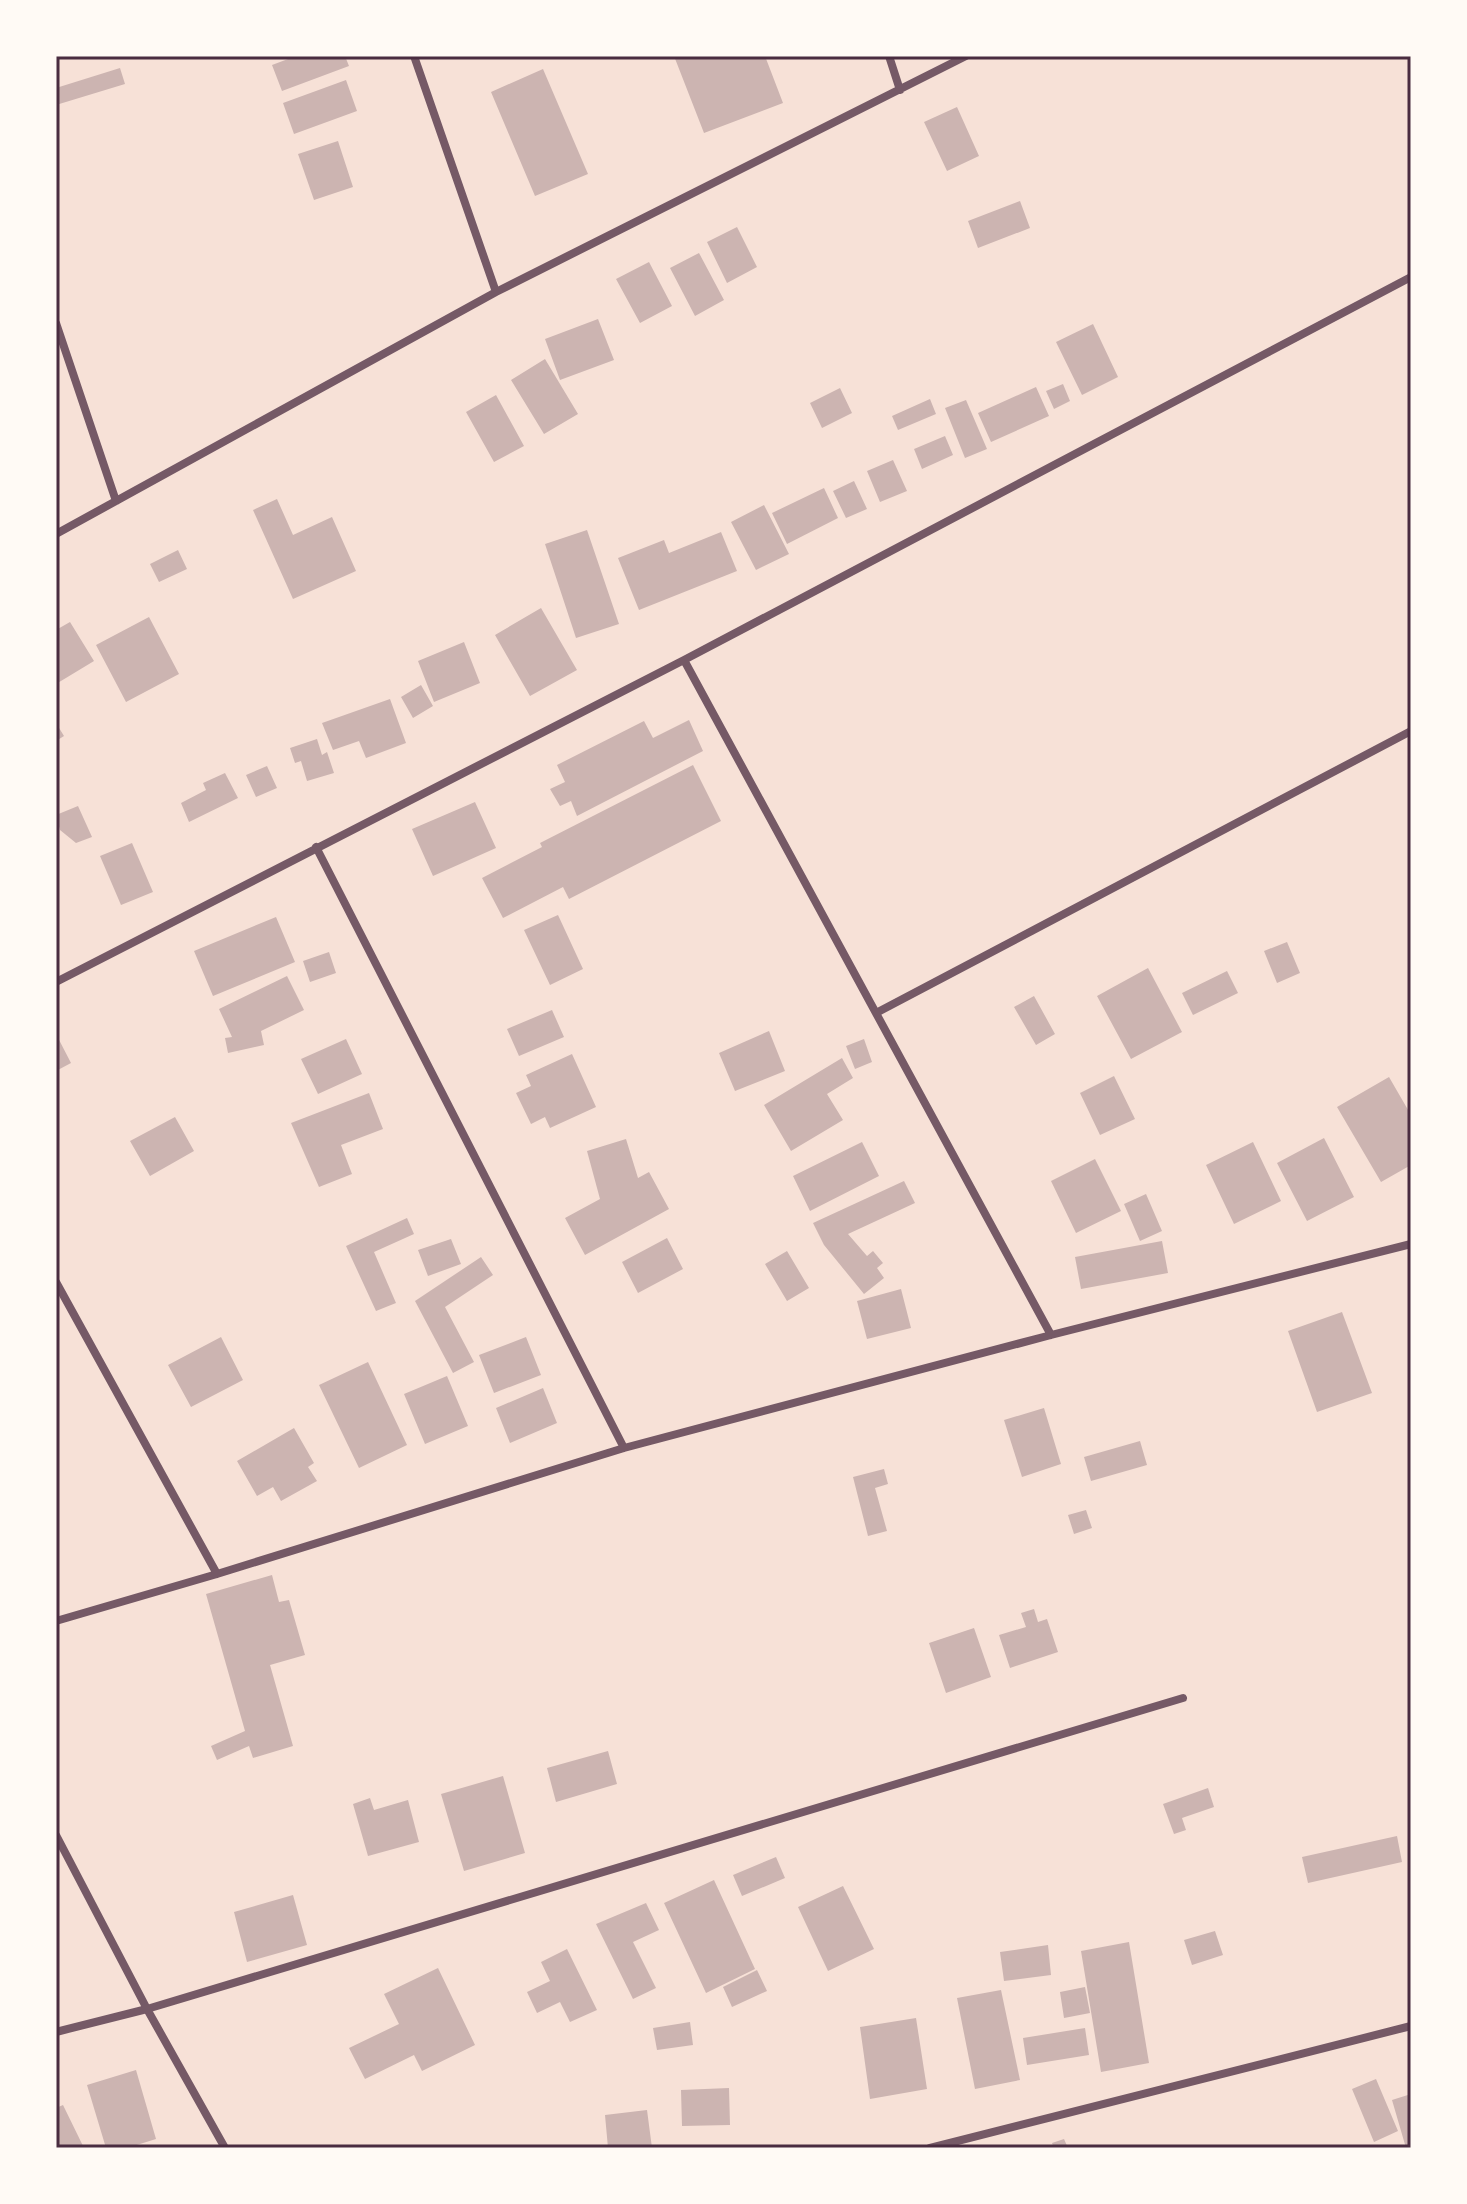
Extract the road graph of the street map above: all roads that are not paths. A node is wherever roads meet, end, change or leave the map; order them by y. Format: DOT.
graph roads {
  1 [pos="414,56"];
  2 [pos="889,56"];
  3 [pos="966,56"];
  4 [pos="900,90"];
  5 [pos="1411,277"];
  6 [pos="496,292"];
  7 [pos="56,323"];
  8 [pos="116,501"];
  9 [pos="56,534"];
  10 [pos="684,660"];
  11 [pos="1411,731"];
  12 [pos="316,847"];
  13 [pos="56,982"];
  14 [pos="876,1013"];
  15 [pos="1411,1244"];
  16 [pos="56,1282"];
  17 [pos="1051,1335"];
  18 [pos="624,1448"];
  19 [pos="217,1574"];
  20 [pos="56,1621"];
  21 [pos="1183,1698"];
  22 [pos="56,1835"];
  23 [pos="147,2009"];
  24 [pos="1411,2026"];
  25 [pos="56,2032"];
  26 [pos="225,2148"];
  27 [pos="930,2148"];
  1 -- 6 [label="street"];
  2 -- 4 [label="street"];
  3 -- 4 [label="street"];
  4 -- 6 [label="street"];
  5 -- 10 [label="street"];
  6 -- 8 [label="street"];
  7 -- 8 [label="street"];
  8 -- 9 [label="street"];
  10 -- 12 [label="street"];
  10 -- 14 [label="street"];
  11 -- 14 [label="street"];
  12 -- 13 [label="street"];
  12 -- 18 [label="street"];
  14 -- 17 [label="street"];
  15 -- 17 [label="street"];
  16 -- 19 [label="street"];
  17 -- 18 [label="street"];
  18 -- 19 [label="street"];
  19 -- 20 [label="street"];
  21 -- 23 [label="street"];
  22 -- 23 [label="street"];
  23 -- 25 [label="street"];
  23 -- 26 [label="street"];
  24 -- 27 [label="street"];
}
